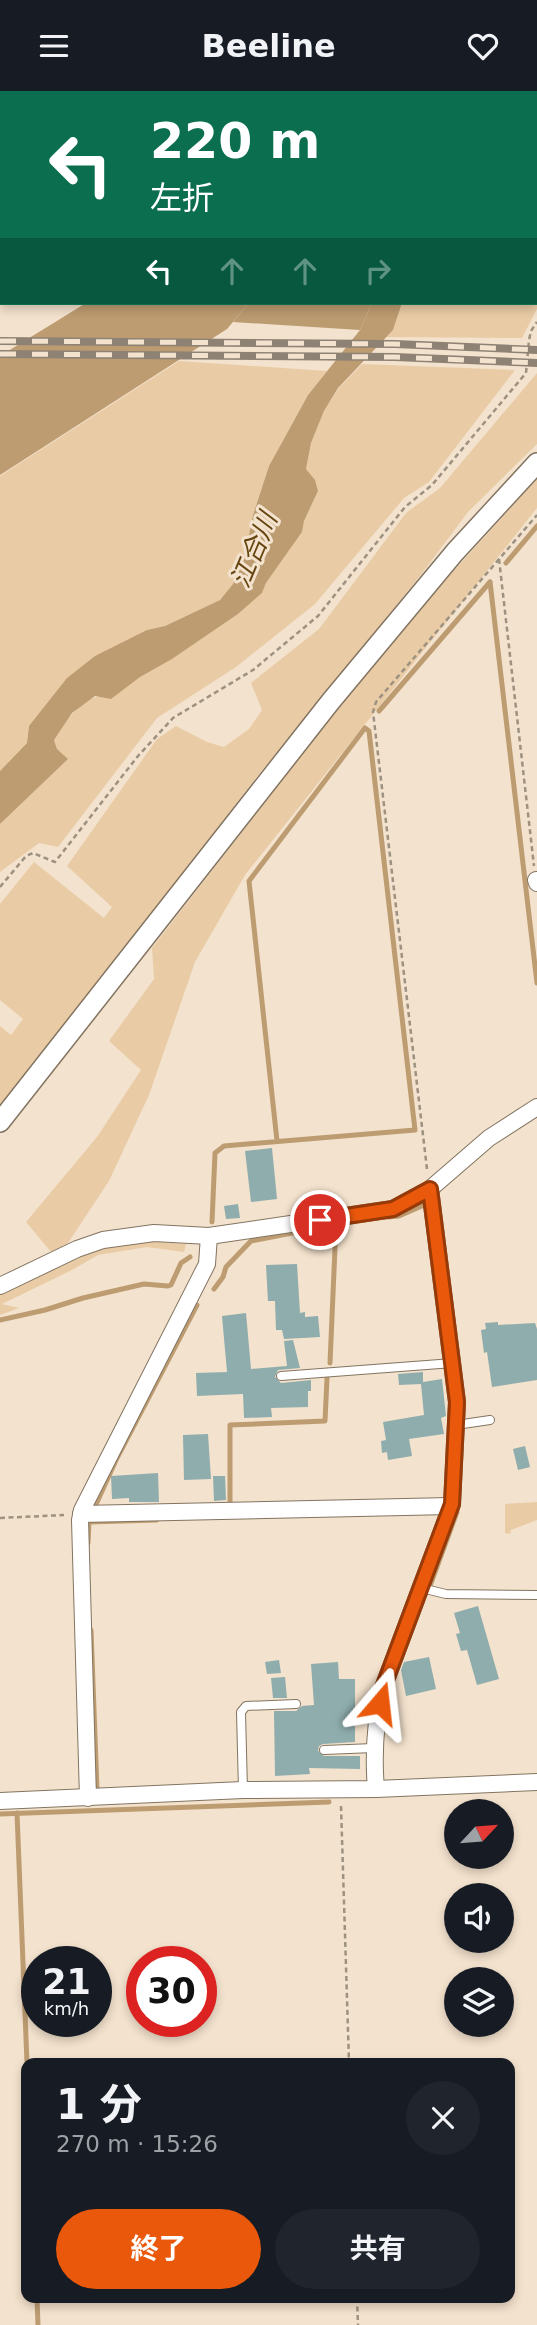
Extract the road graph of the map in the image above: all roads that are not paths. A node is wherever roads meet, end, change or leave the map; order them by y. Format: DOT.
graph roads {
  1 [pos="537,463"];
  2 [pos="537,1107"];
  3 [pos="0,1122"];
  4 [pos="430,1189"];
  5 [pos="209,1236"];
  6 [pos="0,1286"];
  7 [pos="453,1363"];
  8 [pos="281,1376"];
  9 [pos="490,1420"];
  10 [pos="456,1425"];
  11 [pos="451,1506"];
  12 [pos="88,1514"];
  13 [pos="421,1588"];
  14 [pos="537,1595"];
  15 [pos="296,1704"];
  16 [pos="374,1748"];
  17 [pos="324,1750"];
  18 [pos="537,1782"];
  19 [pos="376,1789"];
  20 [pos="243,1790"];
  21 [pos="88,1798"];
  22 [pos="0,1801"];
  1 -- 3 [label="street"];
  2 -- 4 [label="street"];
  4 -- 5 [label="street"];
  4 -- 7 [label="street"];
  5 -- 6 [label="street"];
  5 -- 12 [label="street"];
  7 -- 8 [label="lane"];
  7 -- 10 [label="street"];
  9 -- 10 [label="lane"];
  10 -- 11 [label="street"];
  11 -- 12 [label="street"];
  11 -- 13 [label="street"];
  12 -- 21 [label="street"];
  13 -- 14 [label="lane"];
  13 -- 16 [label="street"];
  15 -- 20 [label="lane"];
  16 -- 17 [label="lane"];
  16 -- 19 [label="street"];
  18 -- 19 [label="street"];
  19 -- 20 [label="street"];
  20 -- 21 [label="street"];
  21 -- 22 [label="street"];
}
